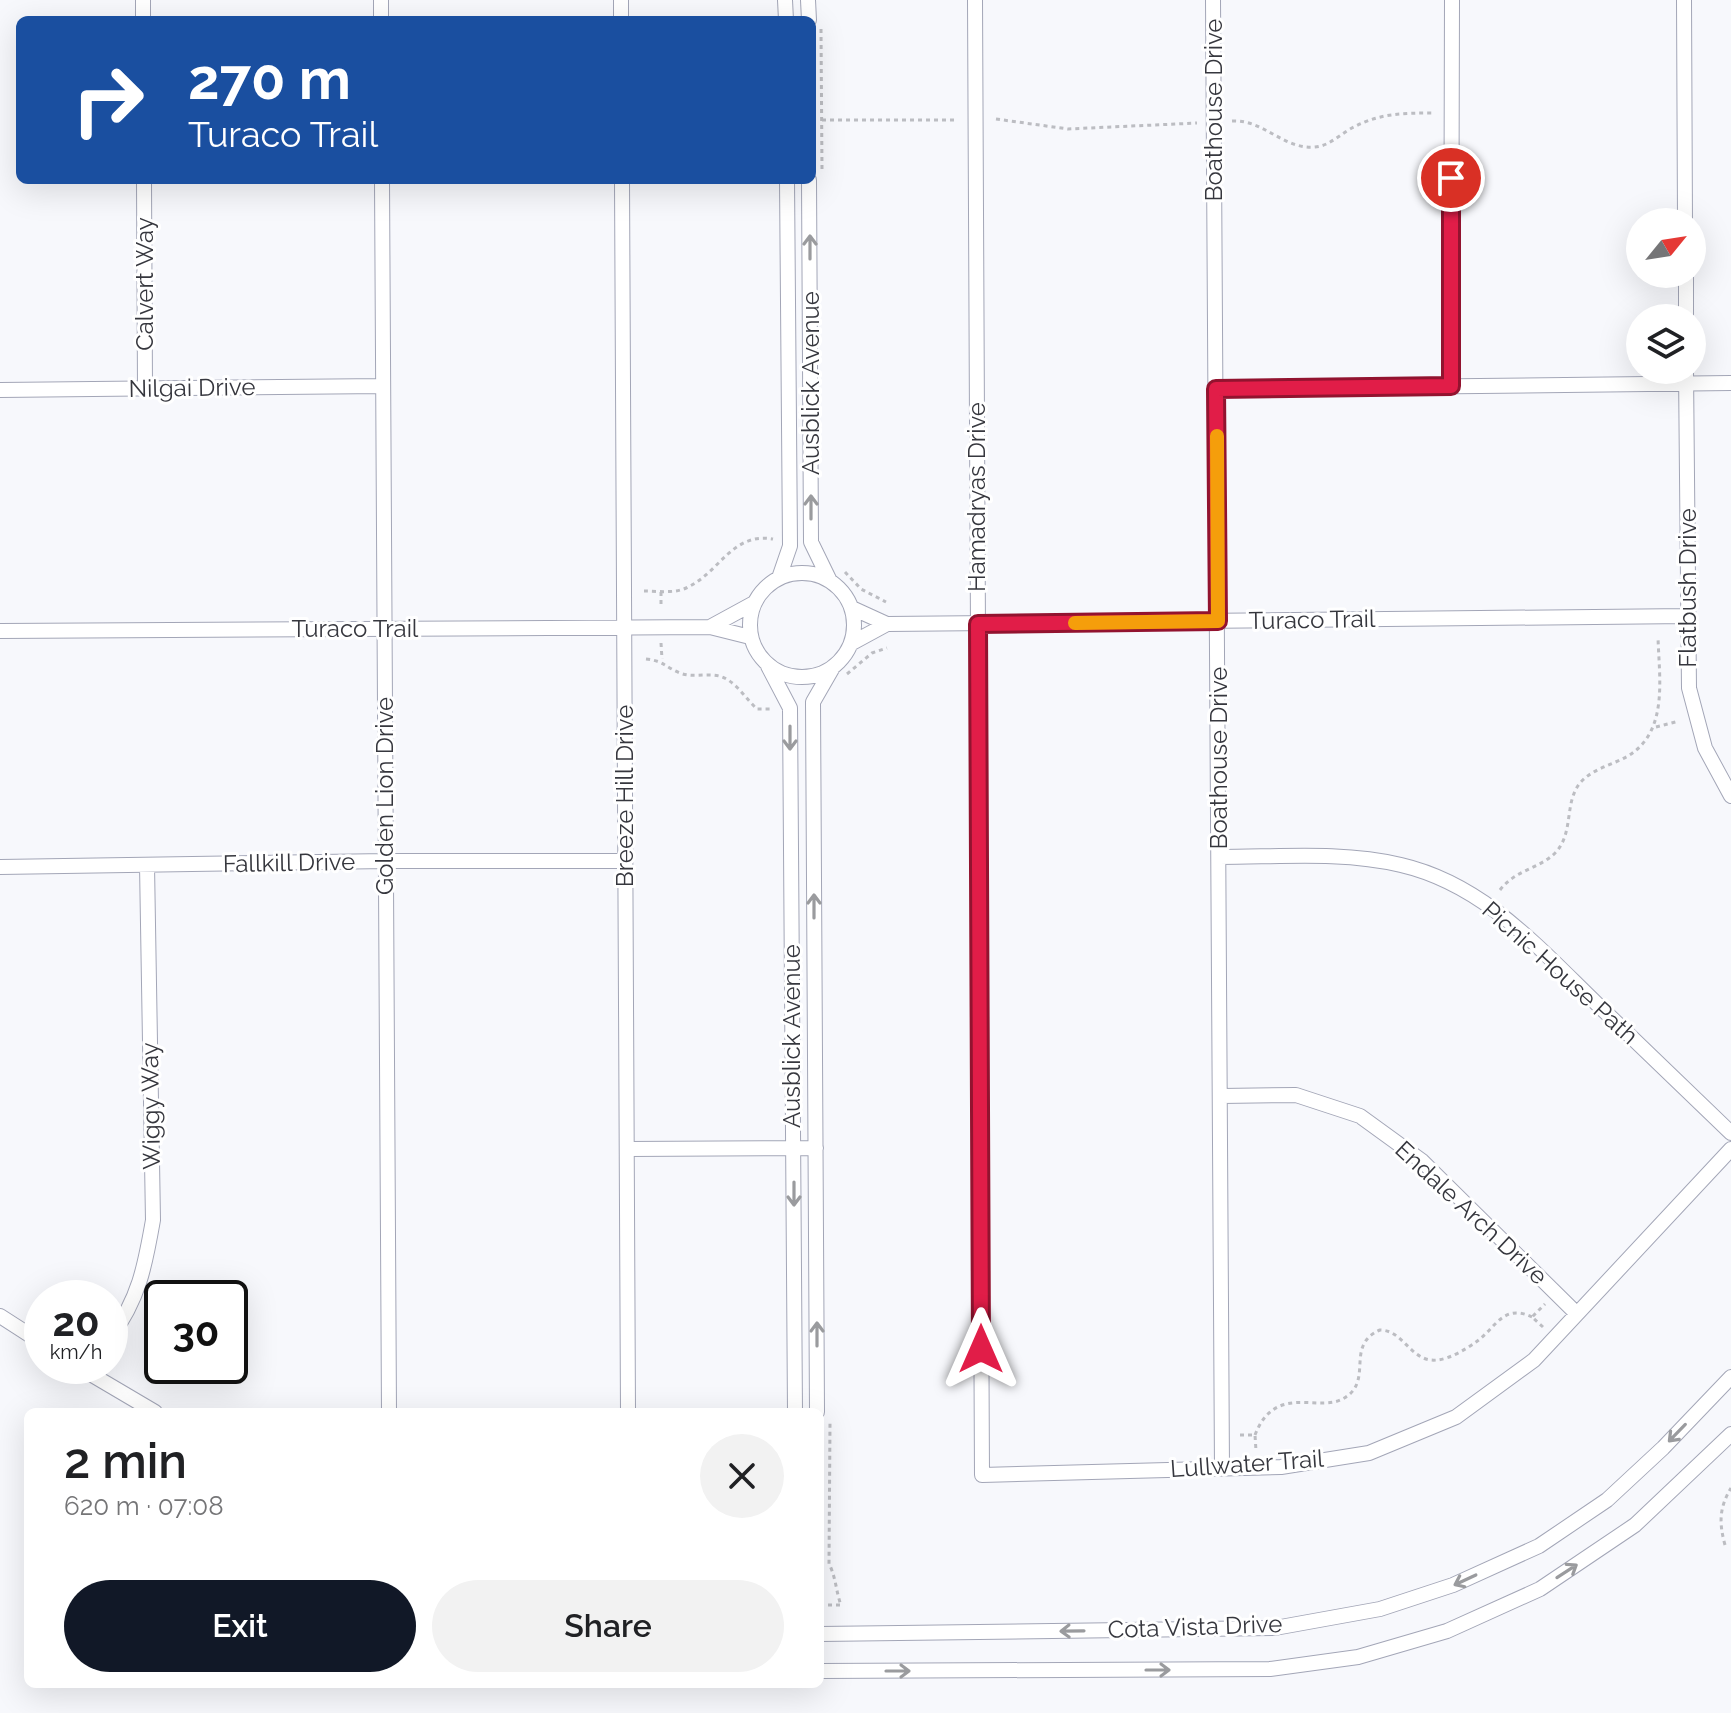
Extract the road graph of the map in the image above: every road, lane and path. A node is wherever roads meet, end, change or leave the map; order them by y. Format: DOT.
graph roads {
  1 [pos="975,0"];
  2 [pos="1213,0"];
  3 [pos="1452,0"];
  4 [pos="1684,0"];
  5 [pos="1434,113"];
  6 [pos="996,119"];
  7 [pos="822,120"];
  8 [pos="956,120"];
  9 [pos="1232,121"];
  10 [pos="1197,123"];
  11 [pos="144,184"];
  12 [pos="382,184"];
  13 [pos="622,184"];
  14 [pos="787,184"];
  15 [pos="809,184"];
  16 [pos="1685,208"];
  17 [pos="1626,379"];
  18 [pos="1706,380"];
  19 [pos="1731,383"];
  20 [pos="1686,384"];
  21 [pos="383,386"];
  22 [pos="1451,386"];
  23 [pos="145,388"];
  24 [pos="1216,389"];
  25 [pos="0,390"];
  26 [pos="773,539"];
  27 [pos="779,578"];
  28 [pos="830,581"];
  29 [pos="644,591"];
  30 [pos="661,591"];
  31 [pos="754,603"];
  32 [pos="661,608"];
  33 [pos="852,608"];
  34 [pos="1688,616"];
  35 [pos="1218,621"];
  36 [pos="887,624"];
  37 [pos="978,624"];
  38 [pos="623,627"];
  39 [pos="710,627"];
  40 [pos="384,629"];
  41 [pos="0,631"];
  42 [pos="750,637"];
  43 [pos="1658,637"];
  44 [pos="661,643"];
  45 [pos="852,643"];
  46 [pos="646,659"];
  47 [pos="662,660"];
  48 [pos="768,666"];
  49 [pos="832,669"];
  50 [pos="774,709"];
  51 [pos="1679,721"];
  52 [pos="1654,727"];
  53 [pos="1731,796"];
  54 [pos="1220,857"];
  55 [pos="386,861"];
  56 [pos="625,861"];
  57 [pos="147,865"];
  58 [pos="0,867"];
  59 [pos="1500,890"];
  60 [pos="1222,1096"];
  61 [pos="1731,1133"];
  62 [pos="793,1148"];
  63 [pos="816,1148"];
  64 [pos="628,1149"];
  65 [pos="1731,1149"];
  66 [pos="1547,1301"];
  67 [pos="128,1310"];
  68 [pos="1577,1314"];
  69 [pos="0,1316"];
  70 [pos="1532,1317"];
  71 [pos="1546,1330"];
  72 [pos="24,1331"];
  73 [pos="1731,1377"];
  74 [pos="110,1384"];
  75 [pos="149,1408"];
  76 [pos="389,1408"];
  77 [pos="628,1408"];
  78 [pos="795,1408"];
  79 [pos="817,1408"];
  80 [pos="1731,1434"];
  81 [pos="1240,1435"];
  82 [pos="1255,1435"];
  83 [pos="1256,1451"];
  84 [pos="1222,1468"];
  85 [pos="982,1475"];
  86 [pos="1731,1488"];
  87 [pos="1725,1545"];
  88 [pos="824,1605"];
  89 [pos="831,1606"];
  90 [pos="824,1634"];
  91 [pos="824,1671"];
  1 -- 37 [label="street, Hamadryas Drive"];
  2 -- 24 [label="street, Boathouse Drive"];
  3 -- 22 [label="street"];
  4 -- 16 [label="street"];
  5 -- 9 [label="path"];
  6 -- 10 [label="path"];
  7 -- 8 [label="path"];
  11 -- 23 [label="street, Calvert Way"];
  12 -- 21 [label="street, Golden Lion Drive"];
  13 -- 38 [label="street, Breeze Hill Drive"];
  14 -- 27 [label="street, Ausblick Avenue"];
  28 -- 15 [label="street, Ausblick Avenue, one-way"];
  17 -- 22 [label="street"];
  18 -- 19 [label="street"];
  20 -- 34 [label="street, Flatbush Drive"];
  21 -- 23 [label="street, Nilgai Drive"];
  21 -- 40 [label="street, Golden Lion Drive"];
  22 -- 24 [label="street"];
  23 -- 25 [label="street, Nilgai Drive"];
  24 -- 35 [label="street, Boathouse Drive"];
  26 -- 30 [label="path"];
  27 -- 28 [label="street"];
  27 -- 31 [label="street"];
  28 -- 33 [label="street"];
  29 -- 30 [label="path"];
  30 -- 32 [label="path"];
  31 -- 39 [label="street, Turaco Trail"];
  31 -- 42 [label="street"];
  33 -- 36 [label="street, Turaco Trail"];
  33 -- 45 [label="street"];
  34 -- 35 [label="street, Turaco Trail"];
  34 -- 53 [label="street, Flatbush Drive"];
  35 -- 37 [label="street, Turaco Trail"];
  35 -- 54 [label="street, Boathouse Drive"];
  36 -- 37 [label="street, Turaco Trail"];
  36 -- 45 [label="street, Turaco Trail"];
  37 -- 85 [label="street, Hamadryas Drive"];
  38 -- 39 [label="street, Turaco Trail"];
  38 -- 40 [label="street, Turaco Trail"];
  38 -- 56 [label="street, Breeze Hill Drive"];
  39 -- 42 [label="street, Turaco Trail"];
  40 -- 41 [label="street, Turaco Trail"];
  40 -- 55 [label="street, Golden Lion Drive"];
  42 -- 48 [label="street"];
  43 -- 52 [label="path"];
  44 -- 47 [label="path"];
  45 -- 49 [label="street"];
  46 -- 47 [label="path"];
  47 -- 50 [label="path"];
  48 -- 49 [label="street"];
  48 -- 62 [label="street, Ausblick Avenue, one-way"];
  63 -- 49 [label="street, Ausblick Avenue, one-way"];
  51 -- 52 [label="path"];
  52 -- 59 [label="path"];
  54 -- 60 [label="street, Boathouse Drive"];
  54 -- 61 [label="street, Picnic House Path"];
  55 -- 56 [label="street, Fallkill Drive"];
  55 -- 57 [label="street, Fallkill Drive"];
  55 -- 76 [label="street, Golden Lion Drive"];
  56 -- 64 [label="street, Breeze Hill Drive"];
  57 -- 58 [label="street, Fallkill Drive"];
  57 -- 67 [label="street, Wiggy Way"];
  60 -- 68 [label="street, Endale Arch Drive"];
  60 -- 84 [label="street, Boathouse Drive"];
  62 -- 63 [label="street"];
  62 -- 64 [label="street"];
  62 -- 78 [label="street, Ausblick Avenue, one-way"];
  79 -- 63 [label="street, Ausblick Avenue, one-way"];
  64 -- 77 [label="street, Breeze Hill Drive"];
  65 -- 68 [label="street, Lullwater Trail"];
  66 -- 70 [label="path"];
  68 -- 84 [label="street, Lullwater Trail"];
  69 -- 72 [label="street"];
  70 -- 71 [label="path"];
  70 -- 82 [label="path"];
  73 -- 90 [label="street, Cota Vista Drive, one-way"];
  74 -- 75 [label="street"];
  91 -- 80 [label="street, Cota Vista Drive, one-way"];
  81 -- 82 [label="path"];
  82 -- 83 [label="path"];
  84 -- 85 [label="street, Lullwater Trail"];
  86 -- 87 [label="path"];
  88 -- 89 [label="path"];
}
